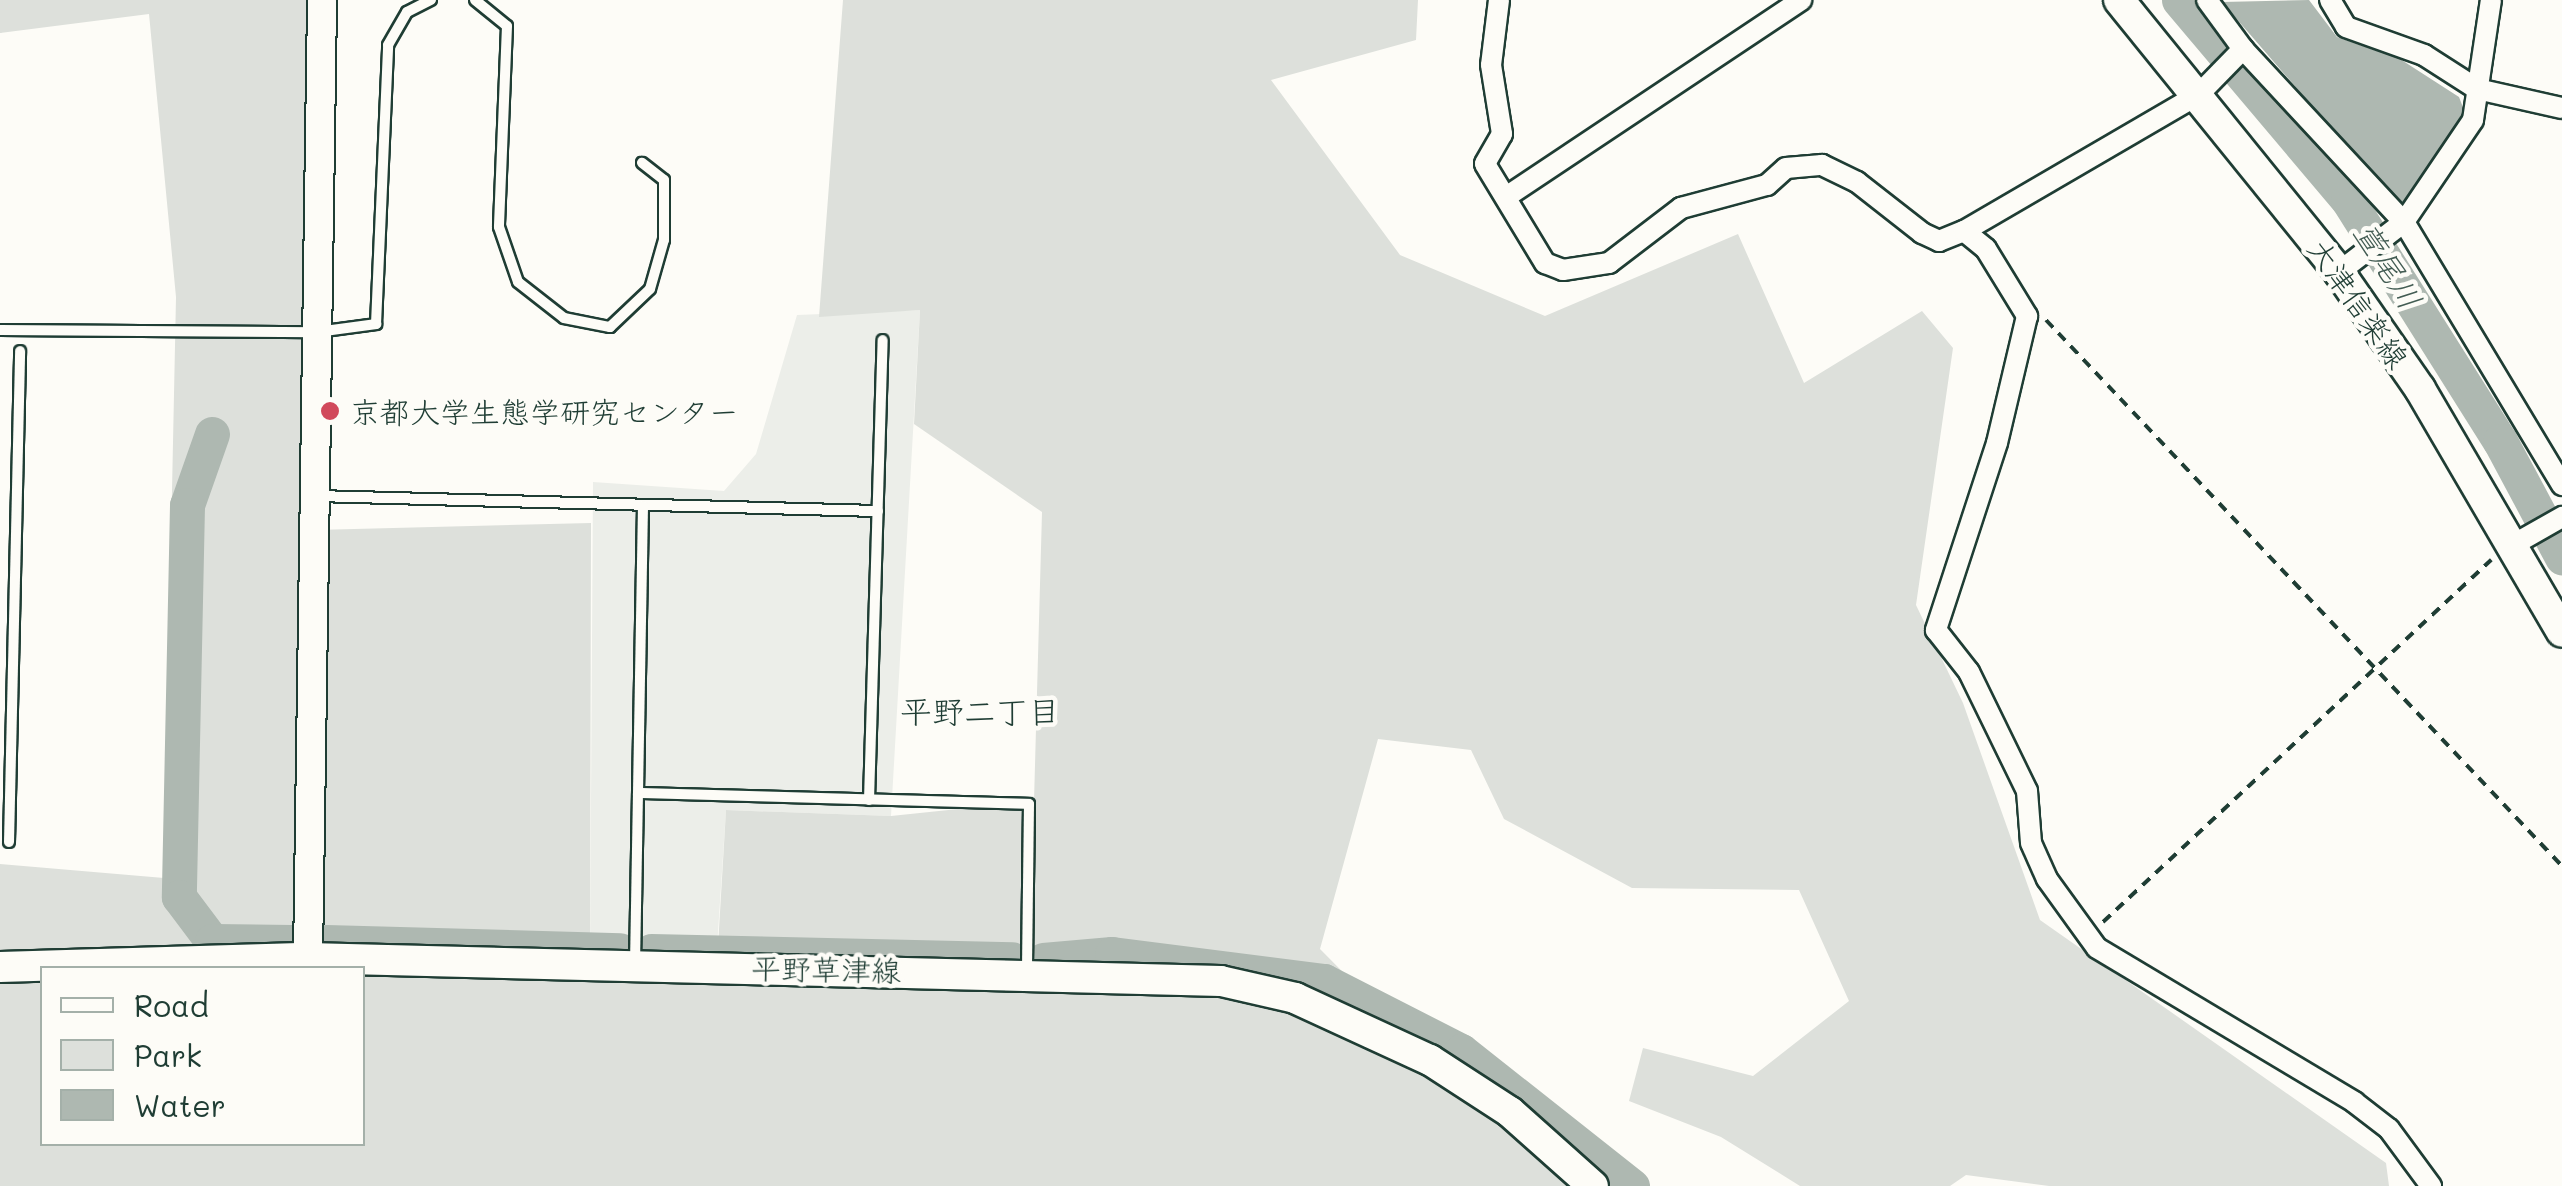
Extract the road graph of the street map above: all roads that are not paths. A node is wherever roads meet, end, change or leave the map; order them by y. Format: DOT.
graph roads {
  1 [pos="322,0"];
  2 [pos="431,0"];
  3 [pos="474,0"];
  4 [pos="1499,0"];
  5 [pos="1802,0"];
  6 [pos="2119,0"];
  7 [pos="2206,0"];
  8 [pos="2330,0"];
  9 [pos="2491,0"];
  10 [pos="2242,50"];
  11 [pos="2477,88"];
  12 [pos="2199,94"];
  13 [pos="2562,108"];
  14 [pos="642,163"];
  15 [pos="1506,197"];
  16 [pos="2398,227"];
  17 [pos="1964,230"];
  18 [pos="2347,266"];
  19 [pos="0,330"];
  20 [pos="317,332"];
  21 [pos="883,340"];
  22 [pos="20,351"];
  23 [pos="2562,485"];
  24 [pos="315,496"];
  25 [pos="644,506"];
  26 [pos="878,510"];
  27 [pos="2562,517"];
  28 [pos="2516,543"];
  29 [pos="2562,632"];
  30 [pos="0,638"];
  31 [pos="13,638"];
  32 [pos="638,793"];
  33 [pos="869,800"];
  34 [pos="8,842"];
  35 [pos="308,958"];
  36 [pos="635,965"];
  37 [pos="0,967"];
  38 [pos="1027,974"];
  39 [pos="1593,1186"];
  40 [pos="2431,1186"];
  1 -- 20 [label="street"];
  2 -- 20 [label="lane"];
  3 -- 14 [label="lane"];
  4 -- 15 [label="street"];
  5 -- 15 [label="street"];
  6 -- 12 [label="main road, 大津信楽線"];
  7 -- 10 [label="street"];
  8 -- 11 [label="street"];
  9 -- 11 [label="street"];
  10 -- 12 [label="street"];
  10 -- 16 [label="street"];
  11 -- 13 [label="street"];
  11 -- 16 [label="street"];
  12 -- 17 [label="street"];
  12 -- 18 [label="main road, 大津信楽線"];
  15 -- 17 [label="street"];
  16 -- 18 [label="street"];
  16 -- 23 [label="street"];
  17 -- 40 [label="street"];
  18 -- 28 [label="main road, 大津信楽線"];
  19 -- 20 [label="lane"];
  20 -- 24 [label="street"];
  21 -- 26 [label="lane"];
  22 -- 31 [label="lane"];
  24 -- 25 [label="lane"];
  24 -- 35 [label="street"];
  25 -- 26 [label="lane"];
  25 -- 32 [label="lane"];
  26 -- 33 [label="lane"];
  27 -- 28 [label="street"];
  28 -- 29 [label="main road, 大津信楽線"];
  30 -- 31 [label="lane"];
  31 -- 34 [label="lane"];
  32 -- 33 [label="lane"];
  32 -- 36 [label="lane"];
  33 -- 38 [label="lane"];
  35 -- 36 [label="main road, 平野草津線"];
  35 -- 37 [label="main road, 平野草津線"];
  36 -- 38 [label="main road, 平野草津線"];
  38 -- 39 [label="main road, 平野草津線"];
}
